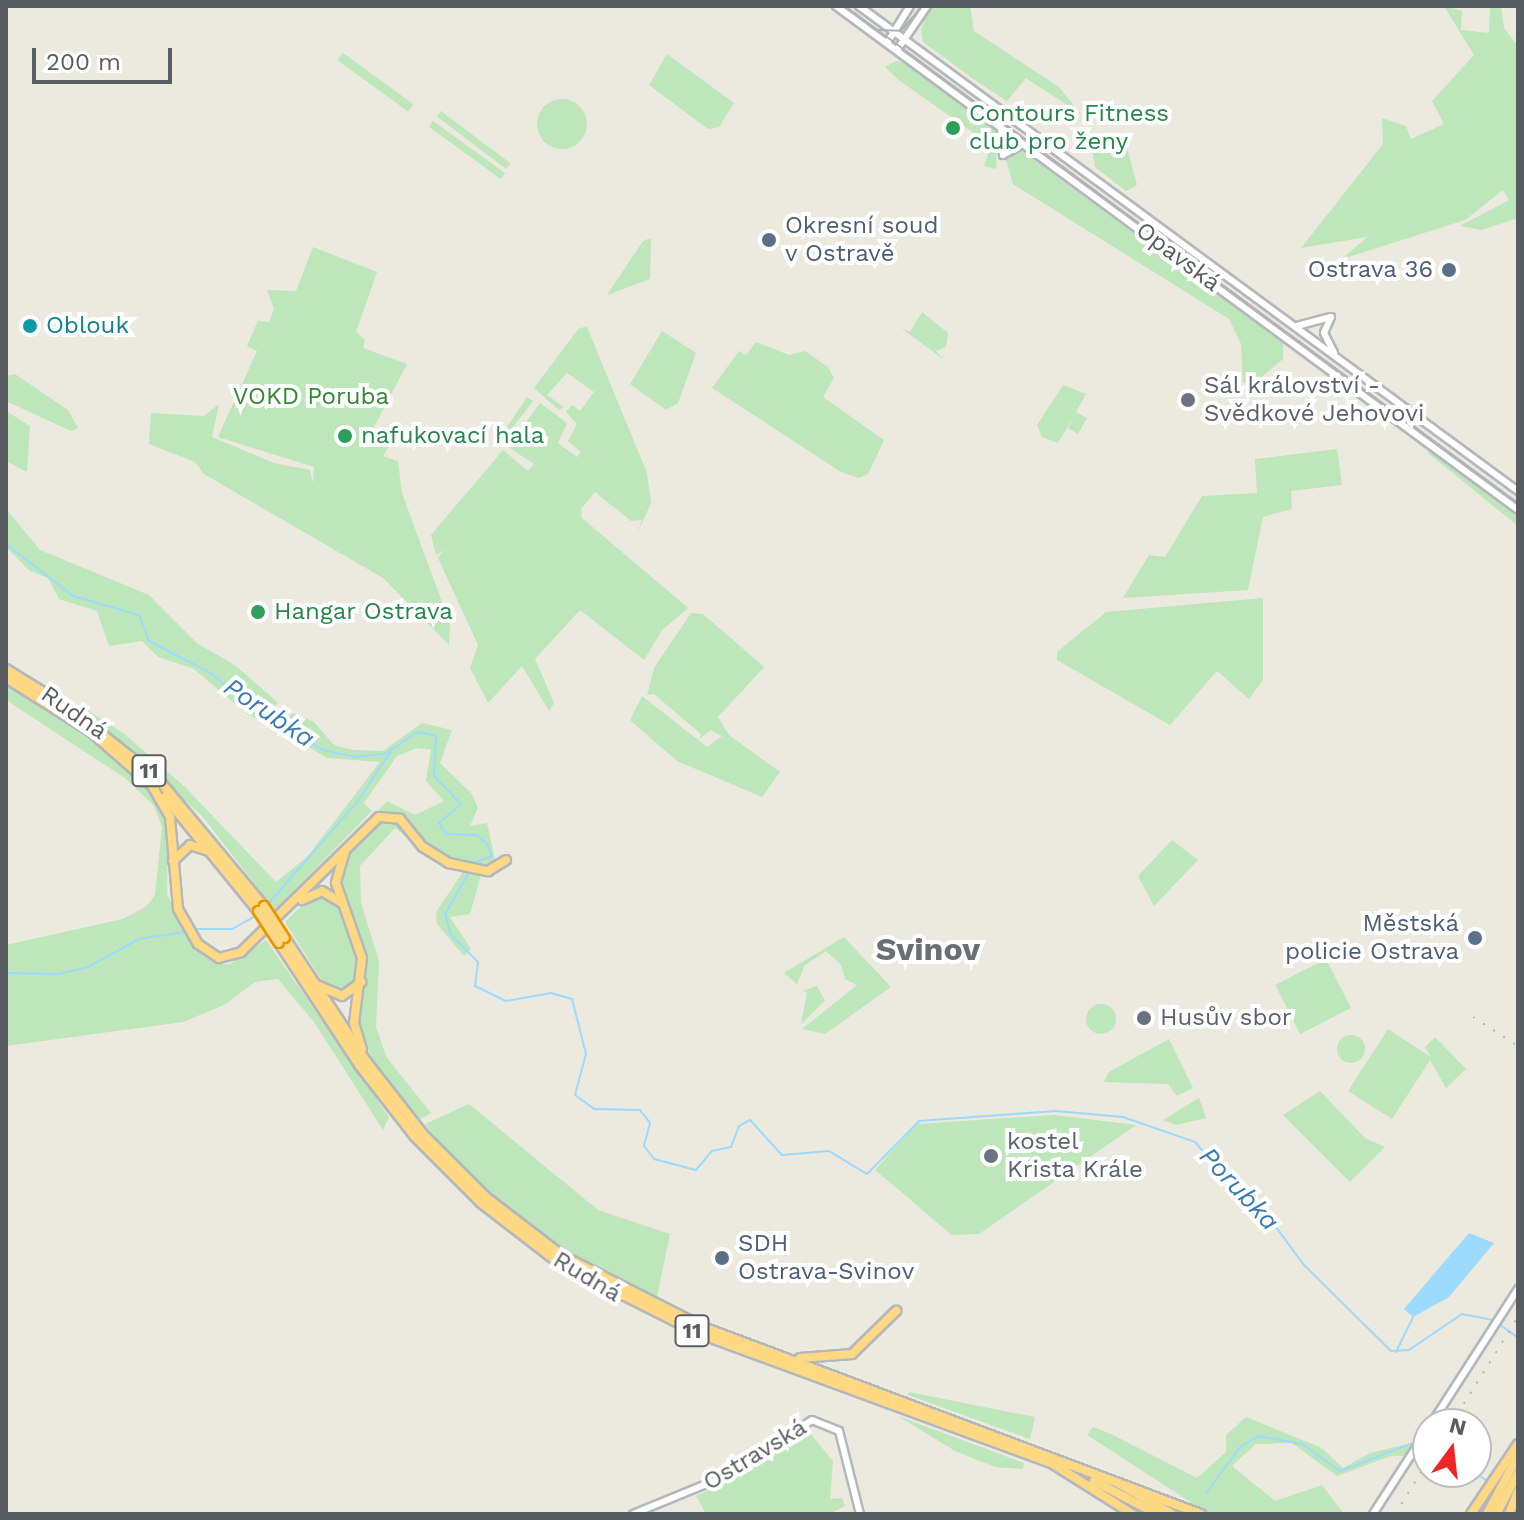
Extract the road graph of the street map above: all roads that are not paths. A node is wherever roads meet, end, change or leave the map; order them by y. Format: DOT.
graph roads {
  1 [pos="836,6"];
  2 [pos="859,6"];
  3 [pos="910,6"];
  4 [pos="927,6"];
  5 [pos="889,36"];
  6 [pos="901,44"];
  7 [pos="1001,127"];
  8 [pos="1024,144"];
  9 [pos="1290,324"];
  10 [pos="1338,358"];
  11 [pos="1518,491"];
  12 [pos="1518,510"];
  13 [pos="6,669"];
  14 [pos="6,678"];
  15 [pos="151,784"];
  16 [pos="347,846"];
  17 [pos="220,860"];
  18 [pos="506,860"];
  19 [pos="171,866"];
  20 [pos="322,873"];
  21 [pos="343,904"];
  22 [pos="261,908"];
  23 [pos="281,915"];
  24 [pos="282,940"];
  25 [pos="311,978"];
  26 [pos="361,982"];
  27 [pos="379,1081"];
  28 [pos="400,1113"];
  29 [pos="419,1136"];
  30 [pos="1518,1289"];
  31 [pos="896,1311"];
  32 [pos="780,1356"];
  33 [pos="1441,1408"];
  34 [pos="1013,1444"];
  35 [pos="1518,1444"];
  36 [pos="1412,1454"];
  37 [pos="1518,1456"];
  38 [pos="1054,1460"];
  39 [pos="1518,1474"];
  40 [pos="1518,1492"];
  41 [pos="633,1514"];
  42 [pos="860,1514"];
  43 [pos="1132,1514"];
  44 [pos="1157,1514"];
  45 [pos="1172,1514"];
  46 [pos="1201,1514"];
  47 [pos="1373,1514"];
  48 [pos="1471,1514"];
  49 [pos="1487,1514"];
  50 [pos="1496,1514"];
  51 [pos="1509,1514"];
  1 -- 5 [label="main road, Opavská"];
  2 -- 5 [label="main road, Opavská"];
  3 -- 5 [label="main road"];
  4 -- 6 [label="main road"];
  5 -- 6 [label="main road, Opavská"];
  5 -- 6 [label="main road, Opavská"];
  6 -- 7 [label="main road, Opavská"];
  6 -- 9 [label="main road, Opavská"];
  7 -- 8 [label="main road, Opavská"];
  7 -- 8 [label="main road"];
  8 -- 12 [label="main road, Opavská"];
  9 -- 10 [label="main road, Opavská"];
  9 -- 10 [label="main road"];
  10 -- 11 [label="main road, Opavská"];
  13 -- 22 [label="highway, Rudná / 11"];
  14 -- 15 [label="highway, Rudná / 11"];
  15 -- 17 [label="highway, Rudná / 11"];
  15 -- 19 [label="highway"];
  16 -- 18 [label="highway"];
  16 -- 20 [label="highway"];
  16 -- 21 [label="highway"];
  17 -- 19 [label="highway"];
  17 -- 22 [label="highway, Rudná / 11"];
  19 -- 23 [label="highway"];
  20 -- 21 [label="highway"];
  20 -- 23 [label="highway"];
  21 -- 23 [label="highway"];
  21 -- 26 [label="highway"];
  22 -- 24 [label="highway, 11, bridge"];
  24 -- 25 [label="highway, Rudná / 11"];
  24 -- 28 [label="highway, Rudná / 11"];
  25 -- 26 [label="highway"];
  25 -- 27 [label="highway, Rudná / 11"];
  26 -- 27 [label="highway"];
  27 -- 28 [label="highway, Rudná / 11"];
  28 -- 29 [label="highway, Rudná / 11"];
  29 -- 32 [label="highway, Rudná / 11"];
  29 -- 34 [label="highway, Rudná / 11"];
  30 -- 33 [label="main road"];
  31 -- 32 [label="highway"];
  32 -- 34 [label="highway, Rudná / 11"];
  34 -- 38 [label="highway, 11"];
  35 -- 48 [label="highway"];
  36 -- 47 [label="main road"];
  37 -- 49 [label="highway"];
  38 -- 43 [label="highway"];
  38 -- 44 [label="highway, 11"];
  38 -- 45 [label="highway, 11"];
  38 -- 46 [label="highway"];
  39 -- 50 [label="highway"];
  40 -- 51 [label="highway"];
  41 -- 42 [label="main road, Ostravská"];
}
